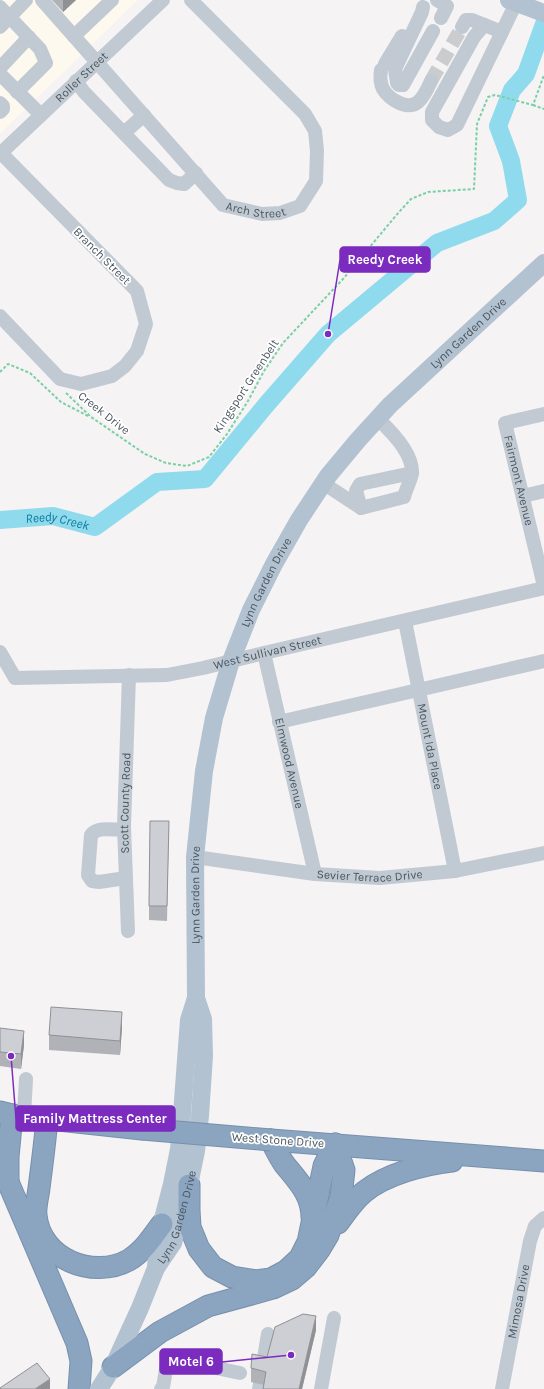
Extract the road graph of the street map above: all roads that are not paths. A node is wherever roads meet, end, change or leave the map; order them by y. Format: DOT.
graph roads {
  1 [pos="26,0"];
  2 [pos="42,0"];
  3 [pos="112,0"];
  4 [pos="163,0"];
  5 [pos="191,0"];
  6 [pos="437,0"];
  7 [pos="515,2"];
  8 [pos="425,3"];
  9 [pos="544,13"];
  10 [pos="3,17"];
  11 [pos="440,18"];
  12 [pos="484,25"];
  13 [pos="462,27"];
  14 [pos="433,31"];
  15 [pos="502,32"];
  16 [pos="74,36"];
  17 [pos="29,37"];
  18 [pos="97,61"];
  19 [pos="0,68"];
  20 [pos="0,74"];
  21 [pos="76,81"];
  22 [pos="432,81"];
  23 [pos="17,92"];
  24 [pos="41,115"];
  25 [pos="144,115"];
  26 [pos="124,133"];
  27 [pos="1,154"];
  28 [pos="196,173"];
  29 [pos="544,263"];
  30 [pos="0,316"];
  31 [pos="544,414"];
  32 [pos="378,419"];
  33 [pos="412,473"];
  34 [pos="323,484"];
  35 [pos="544,491"];
  36 [pos="523,496"];
  37 [pos="361,508"];
  38 [pos="544,587"];
  39 [pos="405,621"];
  40 [pos="0,652"];
  41 [pos="264,653"];
  42 [pos="231,661"];
  43 [pos="544,661"];
  44 [pos="129,675"];
  45 [pos="15,678"];
  46 [pos="0,679"];
  47 [pos="419,691"];
  48 [pos="280,722"];
  49 [pos="124,830"];
  50 [pos="544,853"];
  51 [pos="195,857"];
  52 [pos="455,871"];
  53 [pos="314,874"];
  54 [pos="126,878"];
  55 [pos="128,931"];
  56 [pos="196,998"];
  57 [pos="26,1078"];
  58 [pos="9,1115"];
  59 [pos="47,1119"];
  60 [pos="271,1140"];
  61 [pos="335,1144"];
  62 [pos="486,1157"];
  63 [pos="544,1161"];
  64 [pos="4,1176"];
  65 [pos="189,1185"];
  66 [pos="544,1218"];
  67 [pos="162,1224"];
  68 [pos="320,1233"];
  69 [pos="156,1268"];
  70 [pos="334,1318"];
  71 [pos="268,1334"];
  72 [pos="113,1367"];
  73 [pos="262,1370"];
  74 [pos="240,1373"];
  75 [pos="166,1388"];
  76 [pos="79,1389"];
  77 [pos="100,1389"];
  78 [pos="321,1389"];
  79 [pos="502,1389"];
  1 -- 10 [label="street"];
  2 -- 16 [label="street, Arch Street"];
  3 -- 16 [label="street"];
  4 -- 18 [label="street, Roller Street"];
  5 -- 28 [label="street, Arch Street"];
  6 -- 11 [label="street"];
  7 -- 9 [label="main road"];
  7 -- 15 [label="street"];
  8 -- 14 [label="street"];
  8 -- 22 [label="street"];
  10 -- 17 [label="street"];
  12 -- 13 [label="street"];
  12 -- 15 [label="street"];
  12 -- 15 [label="street"];
  16 -- 18 [label="street, Arch Street"];
  17 -- 19 [label="street"];
  17 -- 23 [label="street"];
  18 -- 21 [label="street, Roller Street"];
  18 -- 25 [label="street, Arch Street"];
  20 -- 23 [label="street"];
  21 -- 24 [label="street, Roller Street"];
  21 -- 26 [label="street"];
  23 -- 24 [label="street"];
  24 -- 27 [label="street, Roller Street"];
  25 -- 26 [label="street"];
  25 -- 28 [label="street, Arch Street"];
  26 -- 28 [label="street"];
  27 -- 30 [label="street, Branch Street"];
  29 -- 32 [label="main road, Lynn Garden Drive"];
  31 -- 36 [label="street, Fairmont Avenue"];
  32 -- 33 [label="street"];
  32 -- 34 [label="main road, Lynn Garden Drive"];
  33 -- 37 [label="street"];
  33 -- 37 [label="street"];
  34 -- 37 [label="street"];
  34 -- 42 [label="main road, Lynn Garden Drive"];
  35 -- 36 [label="street"];
  36 -- 38 [label="street, Fairmont Avenue"];
  38 -- 39 [label="street, West Sullivan Street"];
  39 -- 41 [label="street, West Sullivan Street"];
  39 -- 47 [label="street, Mount Ida Place"];
  40 -- 45 [label="street"];
  41 -- 42 [label="street, West Sullivan Street"];
  41 -- 48 [label="street, Elmwood Avenue"];
  42 -- 44 [label="street, West Sullivan Street"];
  42 -- 51 [label="main road, Lynn Garden Drive"];
  43 -- 47 [label="street"];
  44 -- 45 [label="street, West Sullivan Street"];
  44 -- 49 [label="street, Scott County Road"];
  45 -- 46 [label="street, West Sullivan Street"];
  47 -- 48 [label="street"];
  47 -- 52 [label="street, Mount Ida Place"];
  48 -- 53 [label="street, Elmwood Avenue"];
  49 -- 54 [label="street, Scott County Road"];
  49 -- 54 [label="street"];
  50 -- 52 [label="street, Sevier Terrace Drive"];
  51 -- 53 [label="street, Sevier Terrace Drive"];
  51 -- 56 [label="main road, Lynn Garden Drive"];
  52 -- 53 [label="street, Sevier Terrace Drive"];
  54 -- 55 [label="street, Scott County Road"];
  56 -- 65 [label="main road, Lynn Garden Drive"];
  56 -- 67 [label="main road, Lynn Garden Drive"];
  57 -- 58 [label="street"];
  58 -- 59 [label="highway, West Stone Drive"];
  58 -- 64 [label="highway"];
  59 -- 60 [label="highway, West Stone Drive, bridge"];
  59 -- 67 [label="highway"];
  60 -- 61 [label="highway, West Stone Drive"];
  60 -- 68 [label="highway"];
  61 -- 62 [label="highway, West Stone Drive"];
  61 -- 68 [label="highway"];
  62 -- 63 [label="highway, West Stone Drive"];
  62 -- 68 [label="highway"];
  64 -- 76 [label="highway"];
  65 -- 68 [label="highway"];
  65 -- 69 [label="main road, Lynn Garden Drive"];
  66 -- 79 [label="street, Mimosa Drive"];
  67 -- 69 [label="main road, Lynn Garden Drive"];
  68 -- 72 [label="highway"];
  69 -- 72 [label="main road, Lynn Garden Drive"];
  70 -- 78 [label="street"];
  71 -- 73 [label="street"];
  72 -- 77 [label="main road, Lynn Garden Drive"];
  74 -- 75 [label="street"];
}
